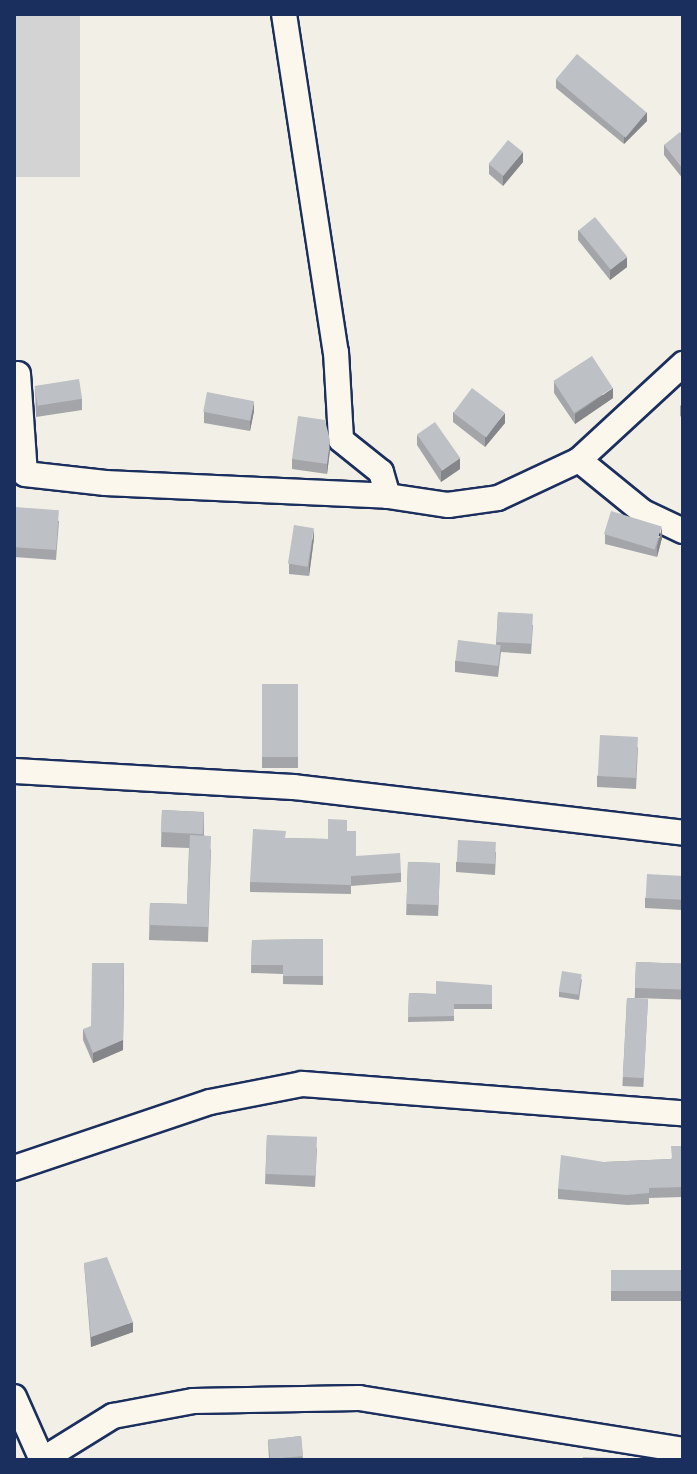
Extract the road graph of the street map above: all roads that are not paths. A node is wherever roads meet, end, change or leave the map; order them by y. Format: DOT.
graph roads {
  1 [pos="284,14"];
  2 [pos="683,364"];
  3 [pos="18,374"];
  4 [pos="579,460"];
  5 [pos="388,496"];
  6 [pos="683,531"];
  7 [pos="14,771"];
  8 [pos="683,833"];
  9 [pos="683,1113"];
  10 [pos="14,1168"];
  11 [pos="14,1397"];
  12 [pos="683,1450"];
  1 -- 5 [label="street"];
  2 -- 4 [label="street"];
  3 -- 5 [label="street"];
  4 -- 5 [label="street"];
  4 -- 6 [label="street"];
  7 -- 8 [label="street"];
  9 -- 10 [label="street"];
  11 -- 12 [label="street"];
}
